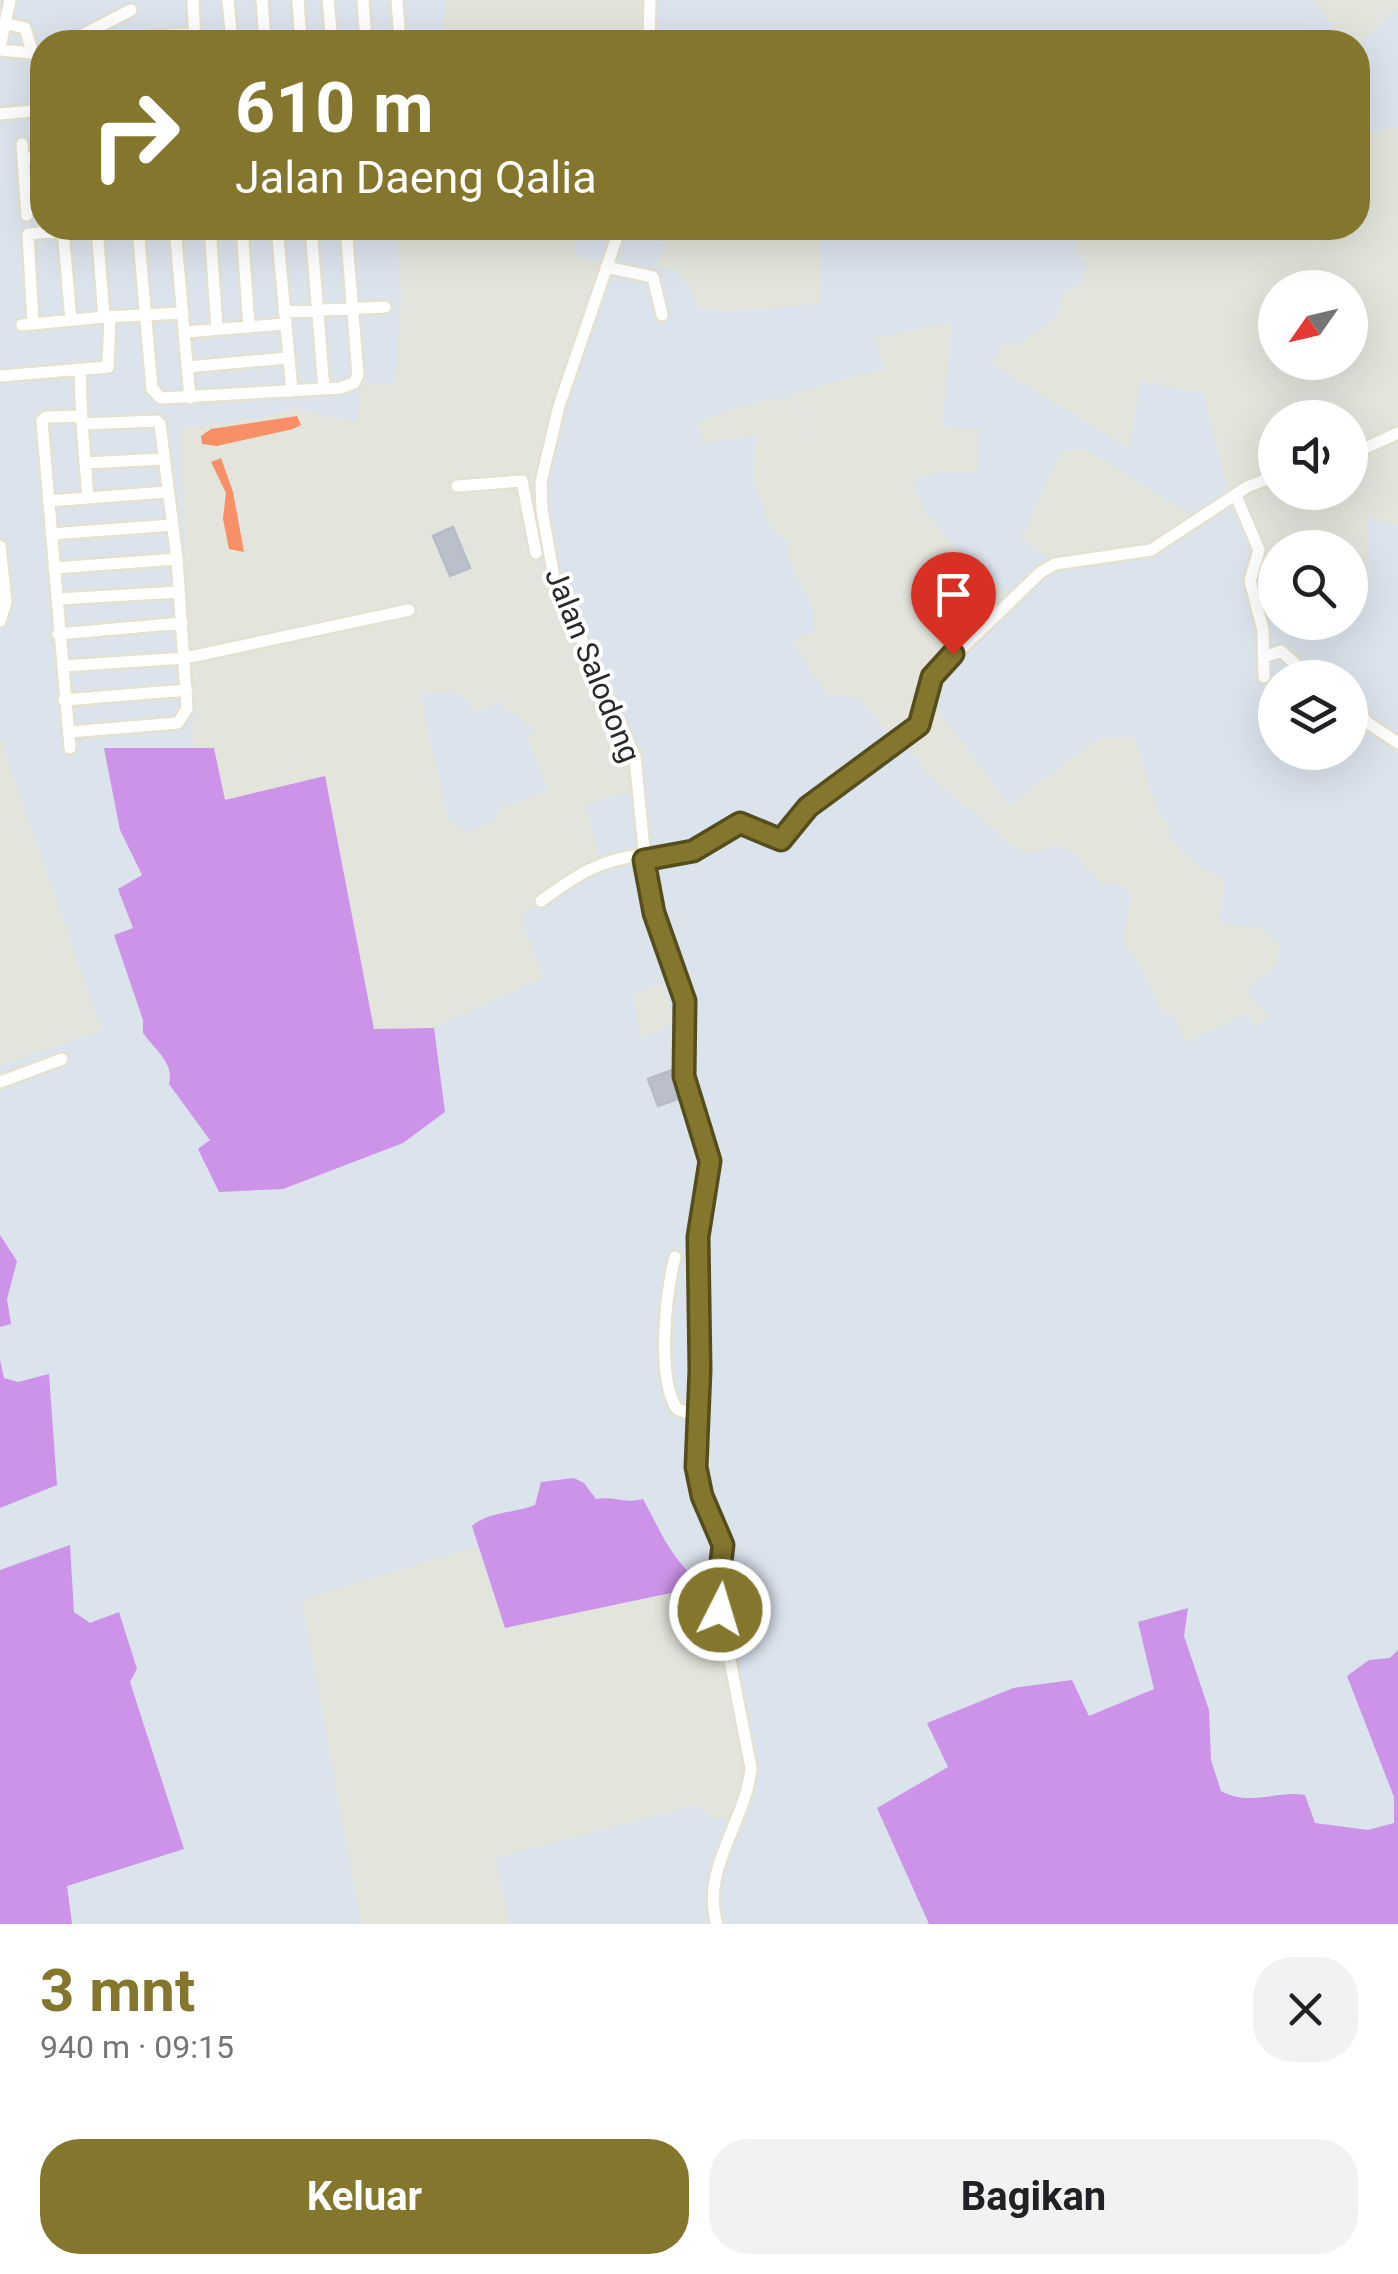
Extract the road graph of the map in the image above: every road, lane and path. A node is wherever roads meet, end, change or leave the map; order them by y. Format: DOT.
graph roads {
  1 [pos="10,0"];
  2 [pos="193,0"];
  3 [pos="228,0"];
  4 [pos="262,0"];
  5 [pos="298,0"];
  6 [pos="328,0"];
  7 [pos="363,0"];
  8 [pos="397,0"];
  9 [pos="650,0"];
  10 [pos="131,10"];
  11 [pos="8,24"];
  12 [pos="92,30"];
  13 [pos="195,30"];
  14 [pos="231,30"];
  15 [pos="264,30"];
  16 [pos="300,30"];
  17 [pos="331,30"];
  18 [pos="365,30"];
  19 [pos="399,30"];
  20 [pos="649,30"];
  21 [pos="30,38"];
  22 [pos="0,49"];
  23 [pos="30,51"];
  24 [pos="30,111"];
  25 [pos="0,114"];
  26 [pos="22,144"];
  27 [pos="24,158"];
  28 [pos="30,158"];
  29 [pos="26,194"];
  30 [pos="30,194"];
  31 [pos="27,214"];
  32 [pos="30,234"];
  33 [pos="64,240"];
  34 [pos="100,240"];
  35 [pos="139,240"];
  36 [pos="177,240"];
  37 [pos="211,240"];
  38 [pos="243,240"];
  39 [pos="277,240"];
  40 [pos="312,240"];
  41 [pos="347,240"];
  42 [pos="616,240"];
  43 [pos="606,267"];
  44 [pos="352,307"];
  45 [pos="386,307"];
  46 [pos="318,310"];
  47 [pos="183,313"];
  48 [pos="146,314"];
  49 [pos="662,314"];
  50 [pos="107,317"];
  51 [pos="284,318"];
  52 [pos="71,320"];
  53 [pos="249,326"];
  54 [pos="216,329"];
  55 [pos="185,332"];
  56 [pos="287,358"];
  57 [pos="187,367"];
  58 [pos="80,370"];
  59 [pos="0,376"];
  60 [pos="324,388"];
  61 [pos="292,391"];
  62 [pos="190,398"];
  63 [pos="82,420"];
  64 [pos="1398,433"];
  65 [pos="1368,447"];
  66 [pos="163,459"];
  67 [pos="85,462"];
  68 [pos="1258,485"];
  69 [pos="457,486"];
  70 [pos="167,492"];
  71 [pos="1236,496"];
  72 [pos="88,498"];
  73 [pos="48,501"];
  74 [pos="173,526"];
  75 [pos="52,534"];
  76 [pos="0,546"];
  77 [pos="536,553"];
  78 [pos="177,559"];
  79 [pos="54,568"];
  80 [pos="178,592"];
  81 [pos="56,599"];
  82 [pos="409,610"];
  83 [pos="0,621"];
  84 [pos="182,623"];
  85 [pos="58,634"];
  86 [pos="1264,657"];
  87 [pos="185,658"];
  88 [pos="1292,660"];
  89 [pos="63,666"];
  90 [pos="187,690"];
  91 [pos="64,700"];
  92 [pos="1368,723"];
  93 [pos="68,732"];
  94 [pos="1398,743"];
  95 [pos="70,748"];
  96 [pos="643,857"];
  97 [pos="542,901"];
  98 [pos="62,1059"];
  99 [pos="0,1082"];
  100 [pos="674,1257"];
  101 [pos="698,1417"];
  102 [pos="717,1924"];
  1 -- 11 [label="street"];
  2 -- 13 [label="street"];
  3 -- 14 [label="street"];
  4 -- 15 [label="street"];
  5 -- 16 [label="street"];
  6 -- 17 [label="street"];
  7 -- 18 [label="street"];
  8 -- 19 [label="street"];
  9 -- 20 [label="street"];
  10 -- 12 [label="street"];
  11 -- 21 [label="street"];
  11 -- 22 [label="street"];
  22 -- 23 [label="street"];
  24 -- 25 [label="street"];
  26 -- 27 [label="street"];
  27 -- 28 [label="street"];
  27 -- 29 [label="street"];
  29 -- 30 [label="street"];
  29 -- 31 [label="street"];
  32 -- 52 [label="street"];
  33 -- 52 [label="street"];
  34 -- 50 [label="street"];
  35 -- 48 [label="street"];
  36 -- 47 [label="street"];
  37 -- 54 [label="street"];
  38 -- 53 [label="street"];
  39 -- 51 [label="street"];
  40 -- 46 [label="street"];
  41 -- 44 [label="street"];
  42 -- 43 [label="street, Jalan Salodong"];
  43 -- 49 [label="street"];
  43 -- 96 [label="street, Jalan Salodong"];
  44 -- 45 [label="street"];
  44 -- 46 [label="street"];
  44 -- 60 [label="street"];
  46 -- 51 [label="street"];
  46 -- 60 [label="street"];
  47 -- 48 [label="street"];
  47 -- 55 [label="street"];
  48 -- 50 [label="street"];
  48 -- 62 [label="street"];
  50 -- 52 [label="street"];
  50 -- 58 [label="street"];
  51 -- 53 [label="street"];
  51 -- 56 [label="street"];
  53 -- 54 [label="street"];
  54 -- 55 [label="street"];
  55 -- 57 [label="street"];
  56 -- 57 [label="street"];
  56 -- 61 [label="street"];
  57 -- 62 [label="street"];
  58 -- 59 [label="street"];
  58 -- 63 [label="street"];
  60 -- 61 [label="street"];
  61 -- 62 [label="street"];
  63 -- 66 [label="street"];
  63 -- 67 [label="street"];
  63 -- 73 [label="street"];
  64 -- 65 [label="street"];
  66 -- 67 [label="street"];
  66 -- 70 [label="street"];
  67 -- 72 [label="street"];
  68 -- 71 [label="street"];
  69 -- 77 [label="street"];
  70 -- 72 [label="street"];
  70 -- 74 [label="street"];
  71 -- 86 [label="street"];
  71 -- 96 [label="street"];
  72 -- 73 [label="street"];
  73 -- 75 [label="street"];
  74 -- 75 [label="street"];
  74 -- 78 [label="street"];
  75 -- 79 [label="street"];
  76 -- 83 [label="street"];
  78 -- 79 [label="street"];
  78 -- 80 [label="street"];
  79 -- 81 [label="street"];
  80 -- 81 [label="street"];
  80 -- 84 [label="street"];
  81 -- 85 [label="street"];
  82 -- 87 [label="street"];
  84 -- 85 [label="street"];
  84 -- 87 [label="street"];
  85 -- 89 [label="street"];
  86 -- 88 [label="street"];
  87 -- 89 [label="street"];
  87 -- 90 [label="street"];
  89 -- 91 [label="street"];
  90 -- 91 [label="street"];
  90 -- 93 [label="street"];
  91 -- 93 [label="street"];
  92 -- 94 [label="street"];
  93 -- 95 [label="street"];
  96 -- 97 [label="street"];
  96 -- 101 [label="street, Jalan Salodong"];
  98 -- 99 [label="street"];
  100 -- 101 [label="street"];
  101 -- 102 [label="street, Jalan Salodong"];
}
